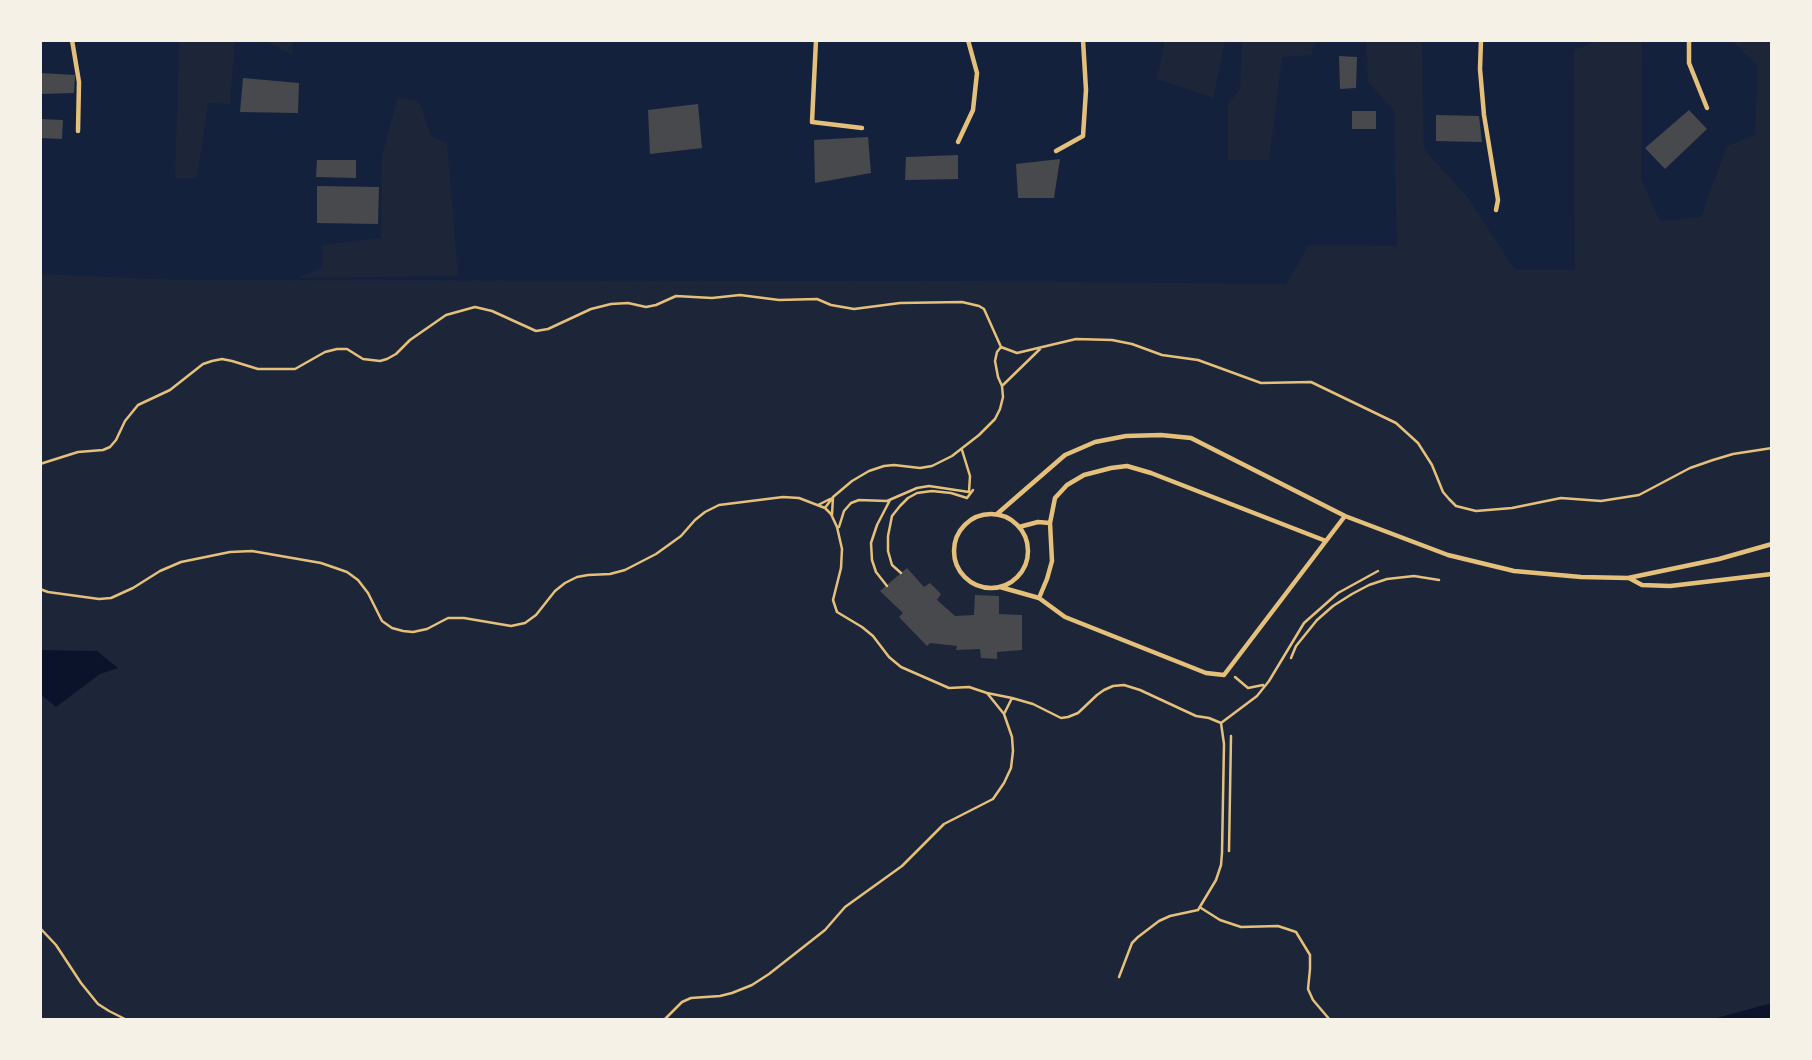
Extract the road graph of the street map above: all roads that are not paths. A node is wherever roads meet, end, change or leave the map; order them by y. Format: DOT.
graph roads {
  1 [pos="72,40"];
  2 [pos="816,40"];
  3 [pos="968,40"];
  4 [pos="1083,40"];
  5 [pos="1481,40"];
  6 [pos="1689,40"];
  7 [pos="1707,108"];
  8 [pos="862,128"];
  9 [pos="78,131"];
  10 [pos="958,142"];
  11 [pos="1056,151"];
  12 [pos="1496,210"];
  13 [pos="997,514"];
  14 [pos="1345,516"];
  15 [pos="1050,523"];
  16 [pos="1019,527"];
  17 [pos="1326,541"];
  18 [pos="1772,544"];
  19 [pos="1772,574"];
  20 [pos="1628,578"];
  21 [pos="1000,587"];
  22 [pos="1039,598"];
  1 -- 9 [label="lane"];
  2 -- 8 [label="lane"];
  3 -- 10 [label="lane"];
  4 -- 11 [label="lane"];
  5 -- 12 [label="lane"];
  6 -- 7 [label="lane"];
  13 -- 14 [label="lane"];
  13 -- 16 [label="lane"];
  13 -- 21 [label="lane"];
  14 -- 17 [label="lane"];
  14 -- 20 [label="lane"];
  15 -- 16 [label="lane"];
  15 -- 17 [label="lane"];
  15 -- 22 [label="lane"];
  16 -- 21 [label="lane"];
  17 -- 22 [label="lane"];
  18 -- 20 [label="lane"];
  19 -- 20 [label="lane"];
  21 -- 22 [label="lane"];
}
